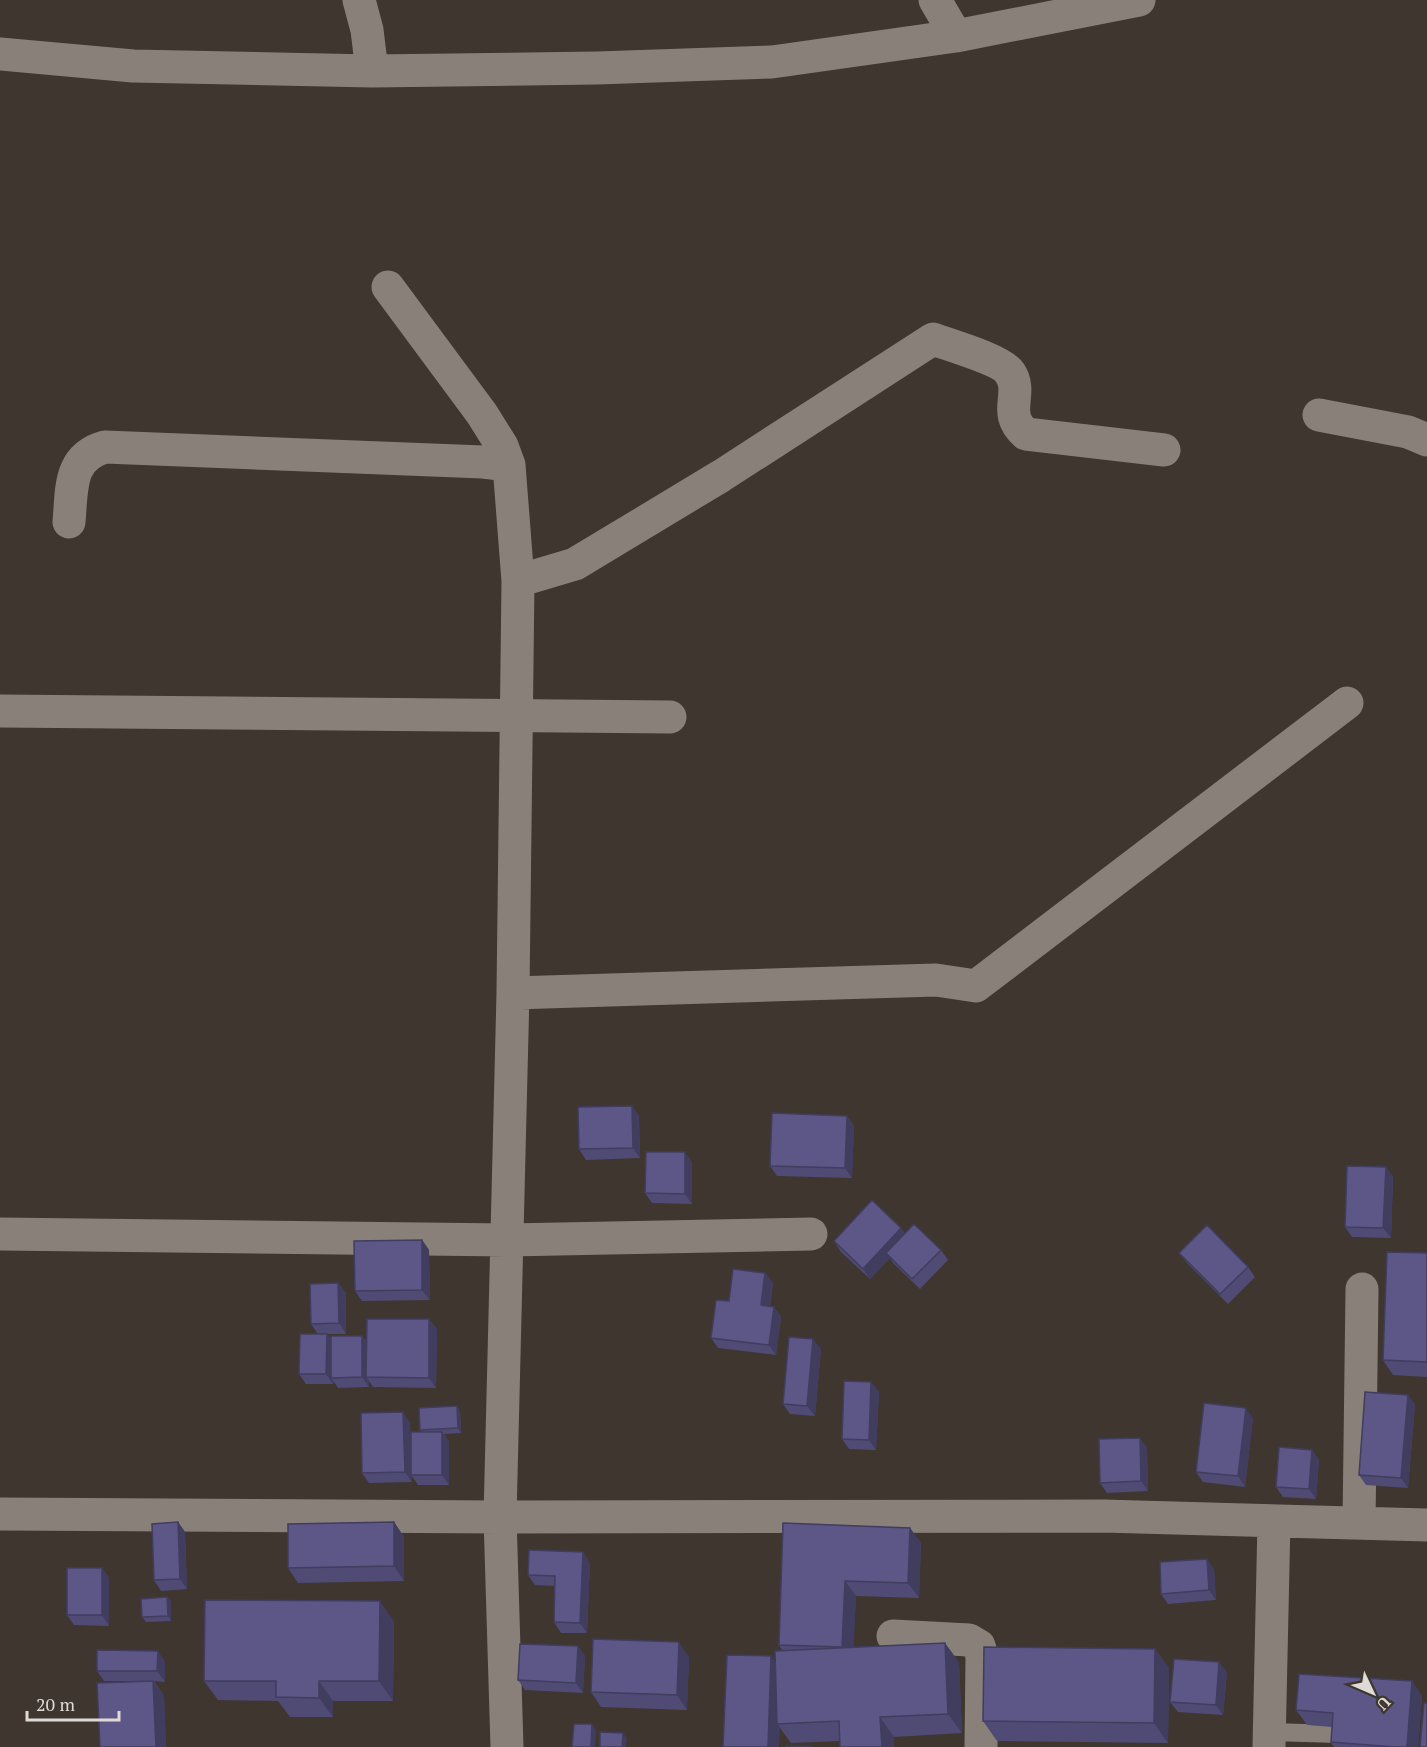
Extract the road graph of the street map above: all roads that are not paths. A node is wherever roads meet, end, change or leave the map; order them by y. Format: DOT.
graph roads {
  1 [pos="360,0"];
  2 [pos="935,0"];
  3 [pos="1139,0"];
  4 [pos="956,36"];
  5 [pos="0,54"];
  6 [pos="372,72"];
  7 [pos="388,287"];
  8 [pos="1320,415"];
  9 [pos="1427,440"];
  10 [pos="1164,450"];
  11 [pos="509,465"];
  12 [pos="69,522"];
  13 [pos="518,581"];
  14 [pos="1347,703"];
  15 [pos="0,711"];
  16 [pos="517,716"];
  17 [pos="670,717"];
  18 [pos="513,993"];
  19 [pos="0,1234"];
  20 [pos="811,1234"];
  21 [pos="507,1240"];
  22 [pos="1362,1289"];
  23 [pos="0,1514"];
  24 [pos="500,1517"];
  25 [pos="1274,1521"];
  26 [pos="1359,1523"];
  27 [pos="1427,1525"];
  28 [pos="893,1636"];
  29 [pos="1338,1734"];
  30 [pos="1270,1740"];
  31 [pos="507,1747"];
  32 [pos="981,1747"];
  1 -- 6 [label="street"];
  2 -- 4 [label="street"];
  3 -- 4 [label="street"];
  4 -- 6 [label="street"];
  5 -- 6 [label="street"];
  7 -- 11 [label="street"];
  8 -- 9 [label="street"];
  10 -- 13 [label="street"];
  11 -- 12 [label="street"];
  11 -- 13 [label="street"];
  13 -- 16 [label="street"];
  14 -- 18 [label="street"];
  15 -- 16 [label="street"];
  16 -- 17 [label="street"];
  16 -- 18 [label="street"];
  18 -- 21 [label="street"];
  19 -- 21 [label="street"];
  20 -- 21 [label="street"];
  21 -- 24 [label="street"];
  22 -- 26 [label="street"];
  23 -- 24 [label="street"];
  24 -- 25 [label="street"];
  24 -- 31 [label="street"];
  25 -- 26 [label="street"];
  25 -- 30 [label="street"];
  26 -- 27 [label="street"];
  28 -- 32 [label="street"];
  29 -- 30 [label="lane"];
}
